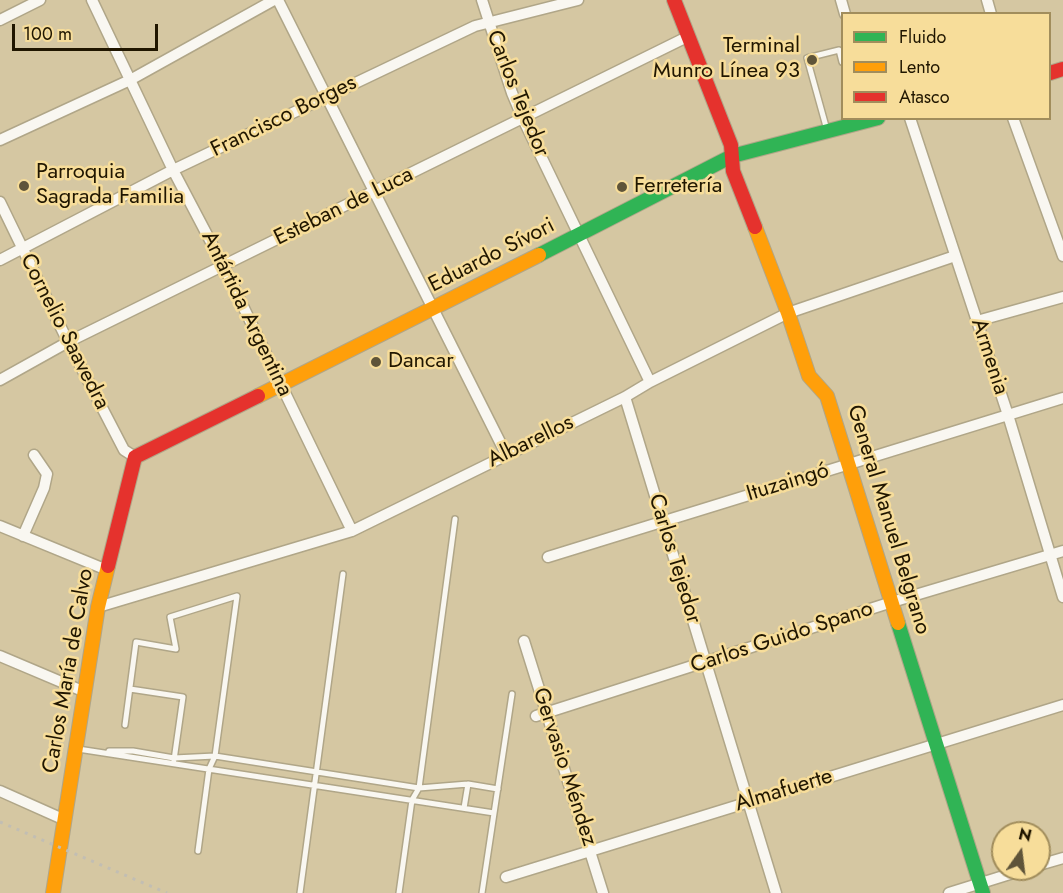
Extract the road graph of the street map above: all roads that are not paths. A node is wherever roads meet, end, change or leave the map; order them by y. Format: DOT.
graph roads {
  1 [pos="40,0"];
  2 [pos="92,0"];
  3 [pos="276,0"];
  4 [pos="482,0"];
  5 [pos="578,0"];
  6 [pos="674,0"];
  7 [pos="0,20"];
  8 [pos="489,23"];
  9 [pos="689,36"];
  10 [pos="841,57"];
  11 [pos="130,80"];
  12 [pos="326,97"];
  13 [pos="523,119"];
  14 [pos="871,120"];
  15 [pos="911,120"];
  16 [pos="1014,120"];
  17 [pos="828,130"];
  18 [pos="0,140"];
  19 [pos="732,156"];
  20 [pos="173,170"];
  21 [pos="373,191"];
  22 [pos="0,202"];
  23 [pos="579,235"];
  24 [pos="23,249"];
  25 [pos="955,256"];
  26 [pos="1063,256"];
  27 [pos="0,260"];
  28 [pos="224,267"];
  29 [pos="1063,297"];
  30 [pos="433,309"];
  31 [pos="788,313"];
  32 [pos="977,321"];
  33 [pos="68,342"];
  34 [pos="0,380"];
  35 [pos="650,382"];
  36 [pos="280,383"];
  37 [pos="625,397"];
  38 [pos="1063,398"];
  39 [pos="1008,415"];
  40 [pos="506,454"];
  41 [pos="34,455"];
  42 [pos="135,457"];
  43 [pos="848,464"];
  44 [pos="455,519"];
  45 [pos="663,522"];
  46 [pos="0,526"];
  47 [pos="352,531"];
  48 [pos="23,536"];
  49 [pos="1063,551"];
  50 [pos="1050,555"];
  51 [pos="548,557"];
  52 [pos="107,570"];
  53 [pos="343,574"];
  54 [pos="1063,597"];
  55 [pos="892,602"];
  56 [pos="98,607"];
  57 [pos="524,641"];
  58 [pos="0,656"];
  59 [pos="706,663"];
  60 [pos="130,688"];
  61 [pos="85,692"];
  62 [pos="512,694"];
  63 [pos="1063,705"];
  64 [pos="548,712"];
  65 [pos="536,716"];
  66 [pos="125,725"];
  67 [pos="936,744"];
  68 [pos="81,749"];
  69 [pos="215,756"];
  70 [pos="174,761"];
  71 [pos="209,769"];
  72 [pos="316,772"];
  73 [pos="468,784"];
  74 [pos="315,785"];
  75 [pos="419,788"];
  76 [pos="498,789"];
  77 [pos="0,791"];
  78 [pos="412,800"];
  79 [pos="748,802"];
  80 [pos="464,808"];
  81 [pos="494,813"];
  82 [pos="65,820"];
  83 [pos="198,851"];
  84 [pos="591,851"];
  85 [pos="506,877"];
  86 [pos="998,881"];
  87 [pos="982,888"];
  88 [pos="53,893"];
  89 [pos="300,893"];
  90 [pos="399,893"];
  91 [pos="482,893"];
  92 [pos="603,893"];
  93 [pos="776,893"];
  94 [pos="949,893"];
  1 -- 7 [label="street"];
  2 -- 11 [label="street, Antártida Argentina"];
  3 -- 11 [label="street"];
  3 -- 12 [label="street"];
  4 -- 8 [label="street, Carlos Tejedor"];
  5 -- 8 [label="street, Francisco Borges"];
  6 -- 9 [label="street, General Manuel Belgrano"];
  8 -- 12 [label="street, Francisco Borges"];
  8 -- 13 [label="street, Carlos Tejedor"];
  9 -- 13 [label="street, Esteban de Luca"];
  9 -- 19 [label="street, General Manuel Belgrano"];
  10 -- 17 [label="lane"];
  11 -- 18 [label="street"];
  11 -- 20 [label="street, Antártida Argentina"];
  12 -- 20 [label="street, Francisco Borges"];
  12 -- 21 [label="street"];
  13 -- 21 [label="street, Esteban de Luca"];
  13 -- 23 [label="street, Carlos Tejedor"];
  14 -- 17 [label="street, Eduardo Sívori"];
  15 -- 25 [label="street, Armenia"];
  16 -- 26 [label="street"];
  17 -- 19 [label="street, Eduardo Sívori"];
  19 -- 23 [label="street, Eduardo Sívori"];
  19 -- 31 [label="street, General Manuel Belgrano"];
  20 -- 24 [label="street, Francisco Borges"];
  20 -- 28 [label="street, Antártida Argentina"];
  21 -- 28 [label="street, Esteban de Luca"];
  21 -- 30 [label="street"];
  22 -- 24 [label="street, Cornelio Saavedra"];
  23 -- 30 [label="street, Eduardo Sívori"];
  23 -- 35 [label="street, Carlos Tejedor"];
  24 -- 27 [label="street, Francisco Borges"];
  24 -- 33 [label="street, Cornelio Saavedra"];
  25 -- 31 [label="street, Albarellos"];
  25 -- 32 [label="street, Armenia"];
  28 -- 33 [label="street, Esteban de Luca"];
  28 -- 36 [label="street, Antártida Argentina"];
  29 -- 32 [label="street"];
  30 -- 36 [label="street, Eduardo Sívori"];
  30 -- 40 [label="street"];
  31 -- 35 [label="street, Albarellos"];
  31 -- 43 [label="street, General Manuel Belgrano"];
  32 -- 39 [label="street, Armenia"];
  33 -- 34 [label="street, Esteban de Luca"];
  33 -- 42 [label="street, Cornelio Saavedra"];
  35 -- 37 [label="street, Albarellos"];
  36 -- 42 [label="street, Eduardo Sívori"];
  36 -- 47 [label="street, Antártida Argentina"];
  37 -- 40 [label="street, Albarellos"];
  37 -- 45 [label="street, Carlos Tejedor"];
  38 -- 39 [label="street, Ituzaingó"];
  39 -- 43 [label="street, Ituzaingó"];
  39 -- 50 [label="street, Armenia"];
  40 -- 47 [label="street, Albarellos"];
  41 -- 48 [label="street"];
  42 -- 52 [label="street, Carlos María de Calvo"];
  43 -- 45 [label="street, Ituzaingó"];
  43 -- 55 [label="street, General Manuel Belgrano"];
  44 -- 75 [label="lane"];
  45 -- 51 [label="street, Ituzaingó"];
  45 -- 59 [label="street, Carlos Tejedor"];
  46 -- 48 [label="street"];
  47 -- 56 [label="street, Albarellos"];
  48 -- 52 [label="street"];
  49 -- 50 [label="street, Carlos Guido Spano"];
  50 -- 54 [label="street, Armenia"];
  50 -- 55 [label="street, Carlos Guido Spano"];
  52 -- 56 [label="street, Carlos María de Calvo"];
  53 -- 72 [label="lane"];
  55 -- 59 [label="street, Carlos Guido Spano"];
  55 -- 67 [label="street, General Manuel Belgrano"];
  56 -- 61 [label="street, Carlos María de Calvo"];
  57 -- 64 [label="street, Gervasio Méndez"];
  58 -- 61 [label="street"];
  59 -- 64 [label="street, Carlos Guido Spano"];
  59 -- 79 [label="street, Carlos Tejedor"];
  60 -- 66 [label="lane"];
  60 -- 69 [label="lane"];
  60 -- 70 [label="lane"];
  61 -- 68 [label="street, Carlos María de Calvo"];
  62 -- 76 [label="lane"];
  63 -- 67 [label="street, Almafuerte"];
  64 -- 65 [label="street, Carlos Guido Spano"];
  64 -- 84 [label="street, Gervasio Méndez"];
  67 -- 79 [label="street, Almafuerte"];
  67 -- 87 [label="street, General Manuel Belgrano"];
  68 -- 70 [label="lane"];
  68 -- 82 [label="street, Carlos María de Calvo"];
  69 -- 70 [label="lane"];
  69 -- 71 [label="lane"];
  69 -- 72 [label="lane"];
  70 -- 71 [label="lane"];
  71 -- 74 [label="lane"];
  71 -- 83 [label="lane"];
  72 -- 74 [label="lane"];
  72 -- 75 [label="lane"];
  73 -- 75 [label="lane"];
  73 -- 76 [label="lane"];
  73 -- 80 [label="lane"];
  74 -- 78 [label="lane"];
  74 -- 89 [label="lane"];
  75 -- 78 [label="lane"];
  76 -- 81 [label="lane"];
  77 -- 82 [label="street"];
  78 -- 80 [label="lane"];
  78 -- 90 [label="lane"];
  79 -- 84 [label="street, Almafuerte"];
  79 -- 93 [label="street, Carlos Tejedor"];
  80 -- 81 [label="lane"];
  81 -- 91 [label="lane"];
  82 -- 88 [label="street, Carlos María de Calvo"];
  84 -- 85 [label="street, Almafuerte"];
  84 -- 92 [label="street, Gervasio Méndez"];
  86 -- 87 [label="street"];
  87 -- 94 [label="street"];
}
